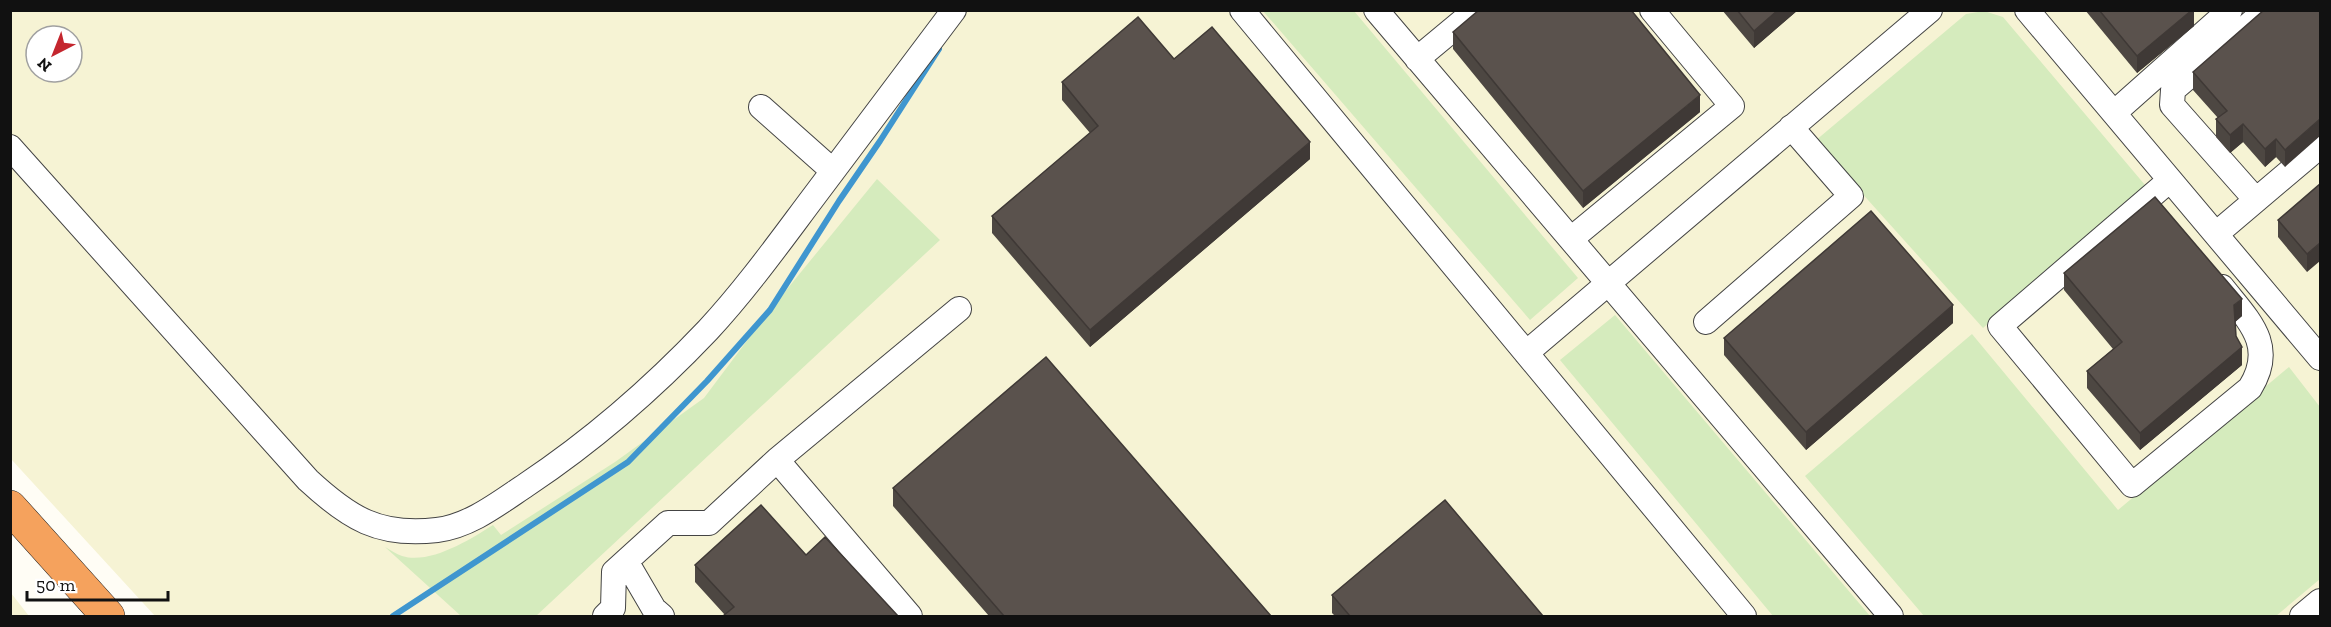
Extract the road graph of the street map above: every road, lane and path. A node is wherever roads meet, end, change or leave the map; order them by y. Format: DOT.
graph roads {
  1 [pos="954,10"];
  2 [pos="1242,10"];
  3 [pos="1376,10"];
  4 [pos="1476,10"];
  5 [pos="1652,10"];
  6 [pos="1930,10"];
  7 [pos="2027,10"];
  8 [pos="2230,10"];
  9 [pos="2266,10"];
  10 [pos="1417,59"];
  11 [pos="761,107"];
  12 [pos="2114,113"];
  13 [pos="1791,127"];
  14 [pos="2320,146"];
  15 [pos="10,147"];
  16 [pos="833,171"];
  17 [pos="2170,180"];
  18 [pos="2256,200"];
  19 [pos="2216,234"];
  20 [pos="1571,239"];
  21 [pos="2208,269"];
  22 [pos="1607,282"];
  23 [pos="959,309"];
  24 [pos="1706,321"];
  25 [pos="2313,333"];
  26 [pos="1526,353"];
  27 [pos="2320,358"];
  28 [pos="777,460"];
  29 [pos="10,507"];
  30 [pos="626,561"];
  31 [pos="2320,601"];
  32 [pos="108,616"];
  33 [pos="604,616"];
  34 [pos="662,616"];
  35 [pos="910,616"];
  36 [pos="1744,616"];
  37 [pos="1891,616"];
  38 [pos="2302,616"];
  1 -- 16 [label="street"];
  2 -- 26 [label="street"];
  3 -- 10 [label="street"];
  4 -- 10 [label="street"];
  5 -- 20 [label="street"];
  6 -- 13 [label="street"];
  7 -- 12 [label="street"];
  8 -- 12 [label="street"];
  9 -- 18 [label="street"];
  10 -- 20 [label="street"];
  11 -- 16 [label="street"];
  12 -- 17 [label="street"];
  13 -- 22 [label="street"];
  13 -- 24 [label="street"];
  14 -- 18 [label="street"];
  15 -- 16 [label="street"];
  17 -- 19 [label="street"];
  17 -- 21 [label="street"];
  18 -- 19 [label="street"];
  19 -- 25 [label="street"];
  20 -- 22 [label="street"];
  22 -- 26 [label="street"];
  22 -- 37 [label="street"];
  23 -- 28 [label="street"];
  25 -- 27 [label="street"];
  26 -- 36 [label="street"];
  28 -- 30 [label="street"];
  28 -- 35 [label="street"];
  29 -- 32 [label="highway"];
  30 -- 33 [label="street"];
  30 -- 34 [label="street"];
  31 -- 38 [label="street"];
}
